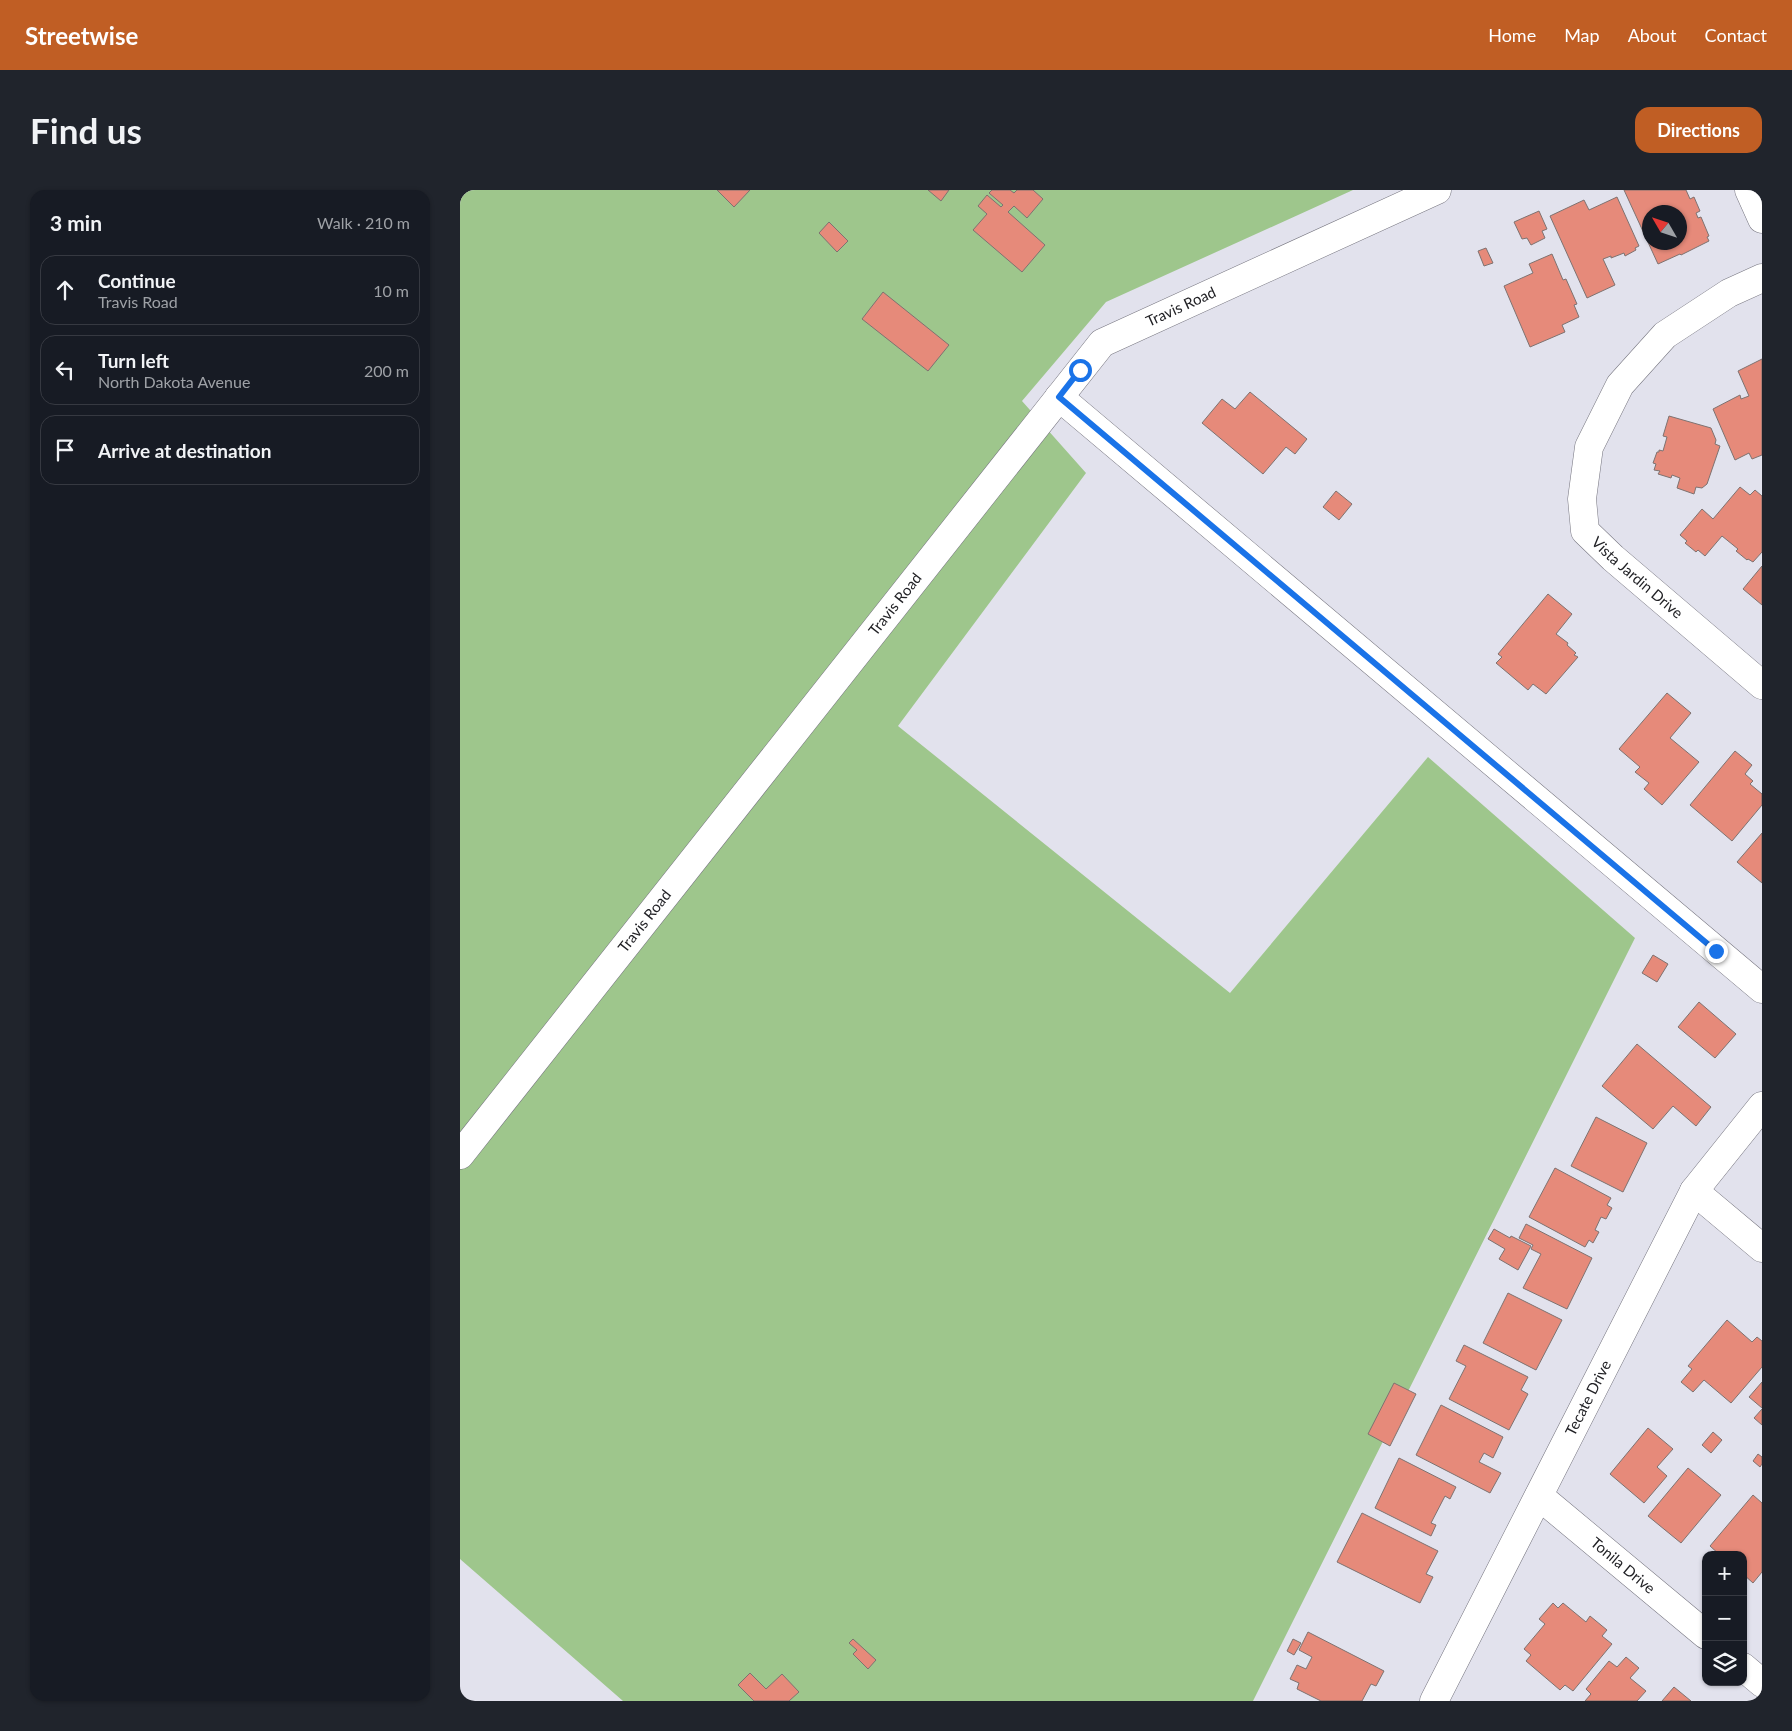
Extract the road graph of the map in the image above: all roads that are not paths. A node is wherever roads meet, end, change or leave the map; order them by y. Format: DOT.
graph roads {
  1 [pos="1437,190"];
  2 [pos="1749,190"];
  3 [pos="1762,219"];
  4 [pos="1762,278"];
  5 [pos="1059,397"];
  6 [pos="1762,685"];
  7 [pos="1762,989"];
  8 [pos="1762,1106"];
  9 [pos="460,1155"];
  10 [pos="1694,1191"];
  11 [pos="1762,1248"];
  12 [pos="1539,1496"];
  13 [pos="1702,1633"];
  14 [pos="1747,1670"];
  15 [pos="1762,1682"];
  16 [pos="1434,1701"];
  1 -- 5 [label="street, Travis Road"];
  2 -- 3 [label="street"];
  4 -- 6 [label="street, Vista Jardin Drive"];
  5 -- 7 [label="street"];
  5 -- 9 [label="street, Travis Road"];
  8 -- 10 [label="street, Tecate Drive"];
  10 -- 11 [label="street"];
  10 -- 12 [label="street, Tecate Drive"];
  12 -- 13 [label="street, Tonila Drive"];
  12 -- 16 [label="street, Tecate Drive"];
  14 -- 15 [label="street"];
}
